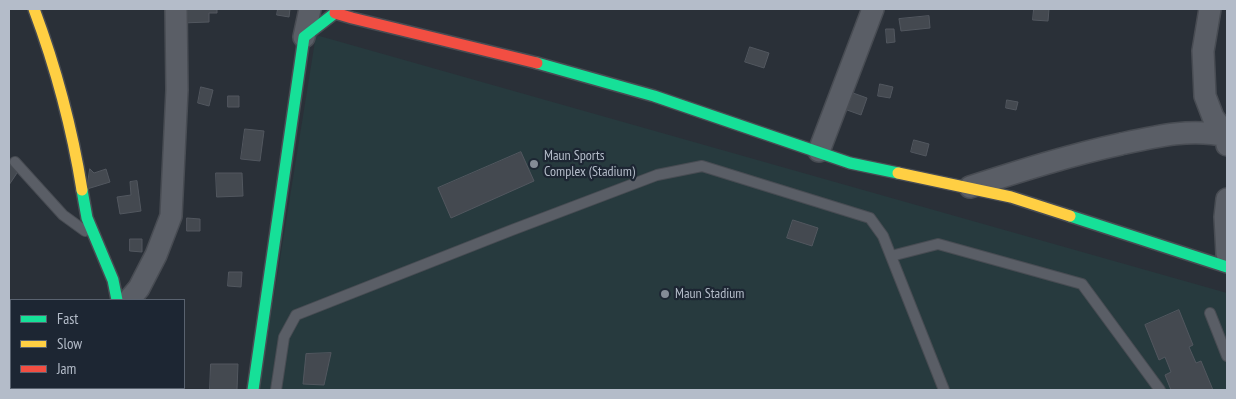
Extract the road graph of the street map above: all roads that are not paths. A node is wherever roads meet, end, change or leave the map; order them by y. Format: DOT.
graph roads {
  1 [pos="34,9"];
  2 [pos="176,9"];
  3 [pos="310,9"];
  4 [pos="873,9"];
  5 [pos="1210,9"];
  6 [pos="335,11"];
  7 [pos="304,37"];
  8 [pos="1227,140"];
  9 [pos="820,151"];
  10 [pos="15,162"];
  11 [pos="970,187"];
  12 [pos="1227,195"];
  13 [pos="93,238"];
  14 [pos="1227,254"];
  15 [pos="891,256"];
  16 [pos="1227,267"];
  17 [pos="117,299"];
  18 [pos="129,299"];
  19 [pos="1210,313"];
  20 [pos="1227,356"];
  21 [pos="253,390"];
  22 [pos="276,390"];
  23 [pos="944,390"];
  24 [pos="1160,390"];
  1 -- 13 [label="street"];
  2 -- 18 [label="street"];
  3 -- 7 [label="street"];
  4 -- 9 [label="street"];
  5 -- 8 [label="street"];
  6 -- 7 [label="street"];
  6 -- 9 [label="street"];
  7 -- 21 [label="street"];
  8 -- 11 [label="street"];
  9 -- 11 [label="street"];
  10 -- 13 [label="lane"];
  11 -- 16 [label="street"];
  12 -- 14 [label="street"];
  13 -- 17 [label="street"];
  15 -- 22 [label="lane"];
  15 -- 23 [label="lane"];
  15 -- 24 [label="lane"];
  19 -- 20 [label="lane"];
}
